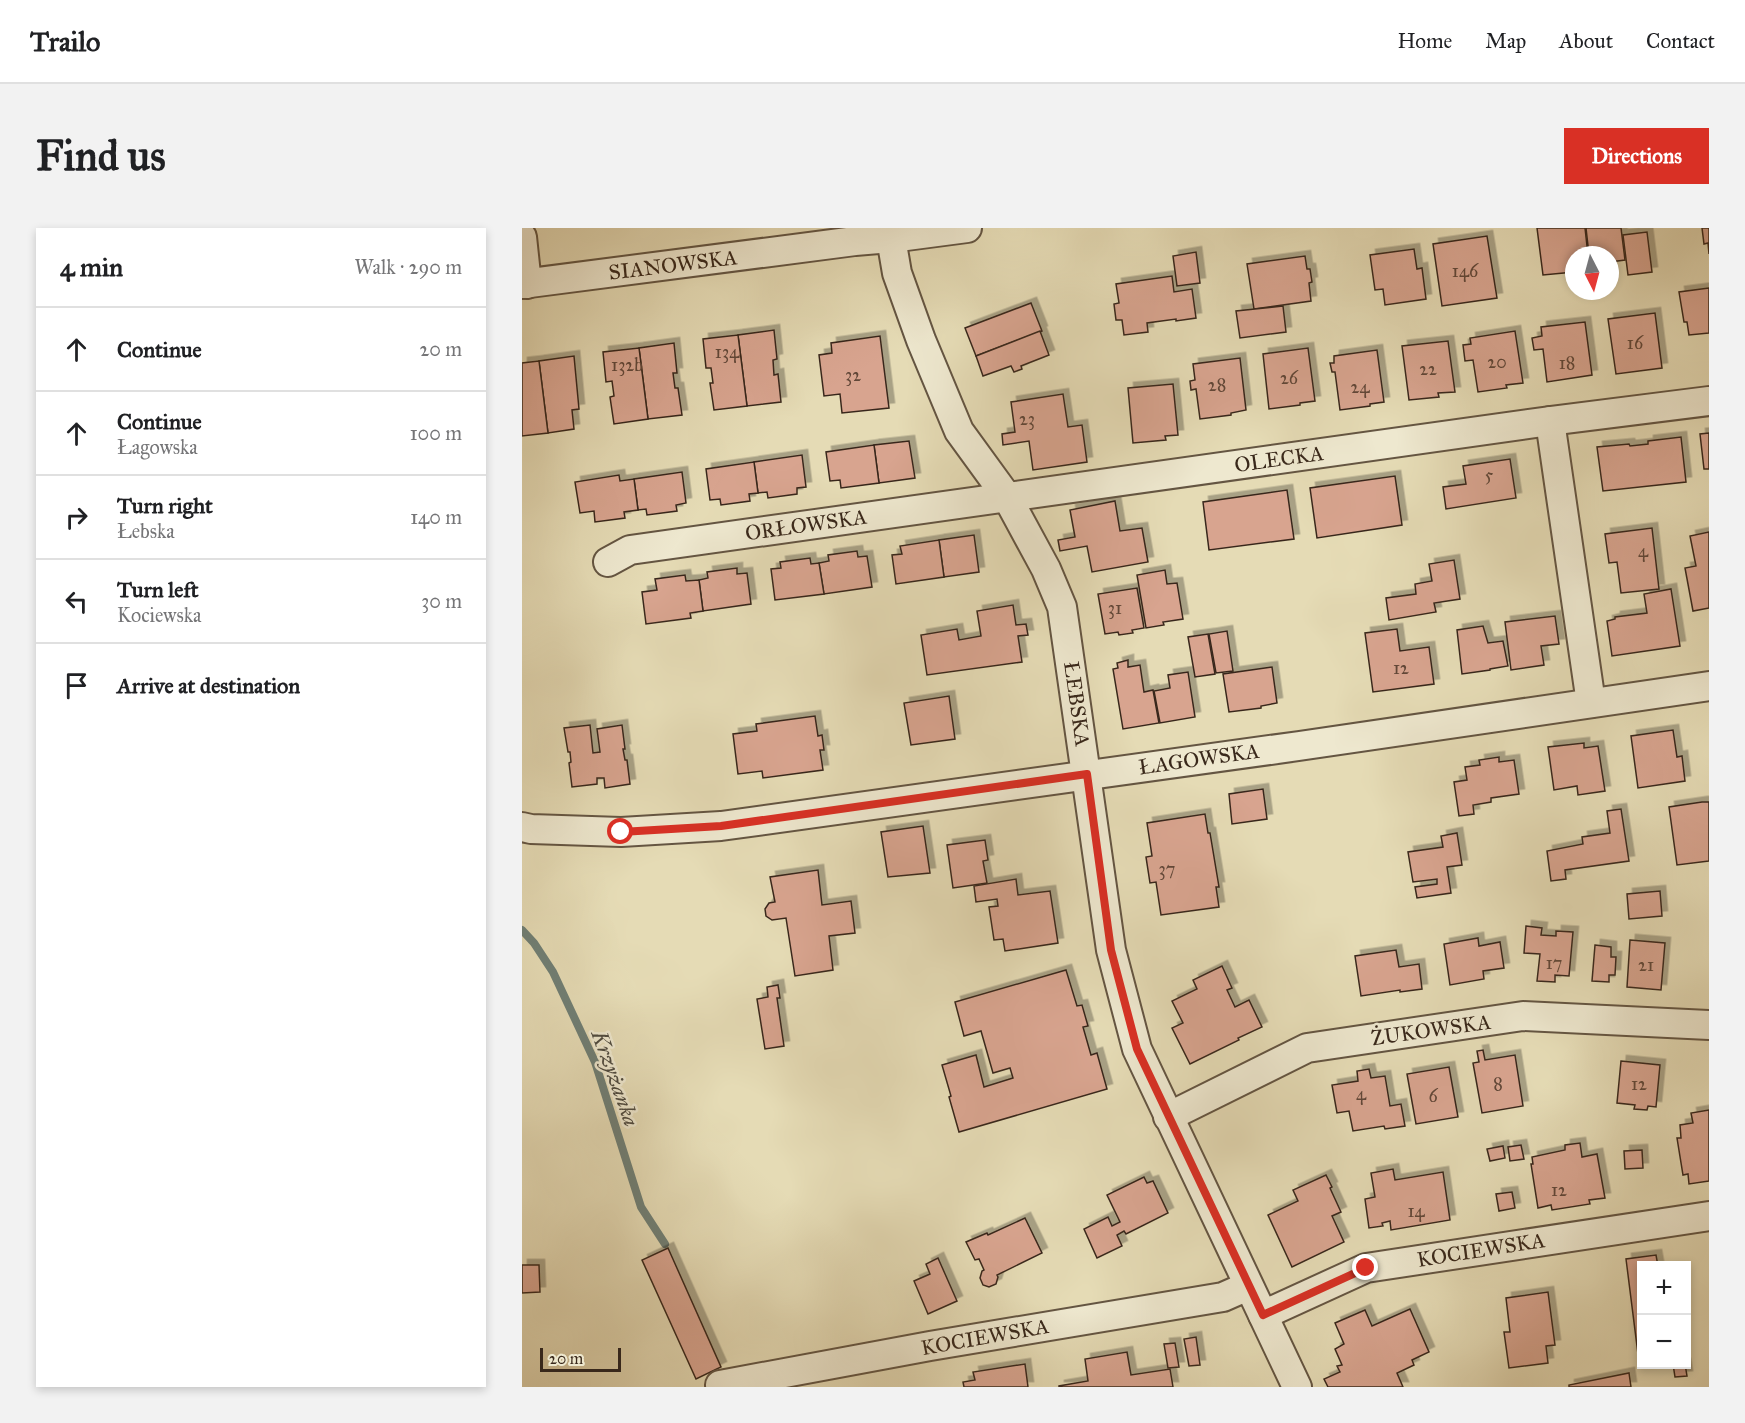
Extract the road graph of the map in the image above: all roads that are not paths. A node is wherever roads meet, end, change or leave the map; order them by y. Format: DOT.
graph roads {
  1 [pos="967,228"];
  2 [pos="854,234"];
  3 [pos="522,237"];
  4 [pos="891,238"];
  5 [pos="524,284"];
  6 [pos="1709,401"];
  7 [pos="1550,421"];
  8 [pos="1007,497"];
  9 [pos="608,562"];
  10 [pos="1709,686"];
  11 [pos="1591,703"];
  12 [pos="1087,774"];
  13 [pos="522,827"];
  14 [pos="1709,1025"];
  15 [pos="1168,1117"];
  16 [pos="1709,1216"];
  17 [pos="1248,1286"];
  18 [pos="1263,1315"];
  19 [pos="720,1385"];
  20 [pos="1297,1387"];
  1 -- 4 [label="street, SIANOWSKA"];
  2 -- 4 [label="street, SIANOWSKA"];
  2 -- 5 [label="street, SIANOWSKA"];
  3 -- 5 [label="street"];
  4 -- 8 [label="street, ŁEBSKA"];
  6 -- 7 [label="street, OLECKA"];
  7 -- 8 [label="street, OLECKA"];
  7 -- 11 [label="street"];
  8 -- 9 [label="street, ORŁOWSKA"];
  8 -- 12 [label="street, ŁEBSKA"];
  10 -- 11 [label="street, ŁAGOWSKA"];
  11 -- 12 [label="street, ŁAGOWSKA"];
  12 -- 13 [label="street, ŁAGOWSKA"];
  12 -- 15 [label="street, ŁEBSKA"];
  14 -- 15 [label="street, ŻUKOWSKA"];
  15 -- 17 [label="street, ŁEBSKA"];
  16 -- 18 [label="street, KOCIEWSKA"];
  17 -- 18 [label="street, ŁEBSKA"];
  17 -- 19 [label="street, KOCIEWSKA"];
  18 -- 20 [label="street, ŁEBSKA"];
}
